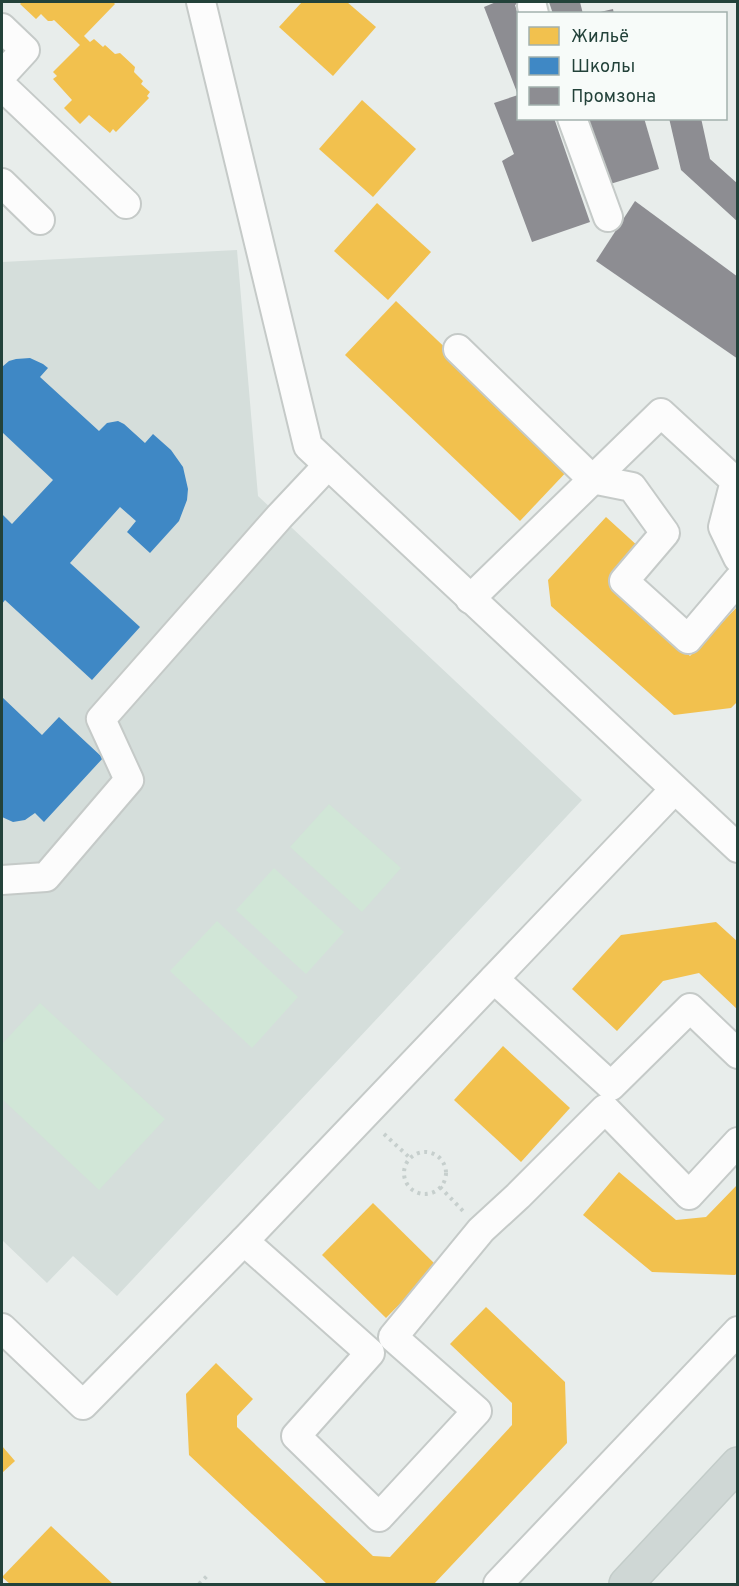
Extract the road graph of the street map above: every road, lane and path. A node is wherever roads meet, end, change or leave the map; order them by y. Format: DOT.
graph roads {
  1 [pos="201,2"];
  2 [pos="2,28"];
  3 [pos="2,75"];
  4 [pos="2,86"];
  5 [pos="573,120"];
  6 [pos="2,183"];
  7 [pos="126,204"];
  8 [pos="608,217"];
  9 [pos="40,220"];
  10 [pos="458,349"];
  11 [pos="328,465"];
  12 [pos="592,479"];
  13 [pos="738,558"];
  14 [pos="738,580"];
  15 [pos="470,599"];
  16 [pos="674,790"];
  17 [pos="738,848"];
  18 [pos="2,880"];
  19 [pos="494,979"];
  20 [pos="738,1054"];
  21 [pos="608,1097"];
  22 [pos="364,1115"];
  23 [pos="738,1142"];
  24 [pos="410,1158"];
  25 [pos="244,1240"];
  26 [pos="2,1328"];
  27 [pos="738,1332"];
  28 [pos="393,1337"];
  29 [pos="370,1353"];
  30 [pos="735,1473"];
  31 [pos="209,1574"];
  32 [pos="199,1584"];
  33 [pos="498,1584"];
  34 [pos="626,1584"];
  1 -- 11 [label="street"];
  2 -- 3 [label="street"];
  4 -- 7 [label="street"];
  5 -- 8 [label="street"];
  6 -- 9 [label="street"];
  10 -- 12 [label="street"];
  11 -- 15 [label="street"];
  11 -- 18 [label="street"];
  12 -- 13 [label="street"];
  12 -- 14 [label="street"];
  12 -- 15 [label="street"];
  15 -- 16 [label="street"];
  16 -- 17 [label="street"];
  16 -- 19 [label="street"];
  19 -- 21 [label="street"];
  19 -- 22 [label="street"];
  20 -- 21 [label="street"];
  21 -- 23 [label="street"];
  21 -- 28 [label="street"];
  22 -- 24 [label="path"];
  22 -- 25 [label="street"];
  24 -- 24 [label="path"];
  25 -- 26 [label="street"];
  25 -- 29 [label="street"];
  27 -- 33 [label="street"];
  28 -- 29 [label="street"];
  28 -- 29 [label="street"];
  30 -- 34 [label="main road"];
  31 -- 32 [label="path"];
}
